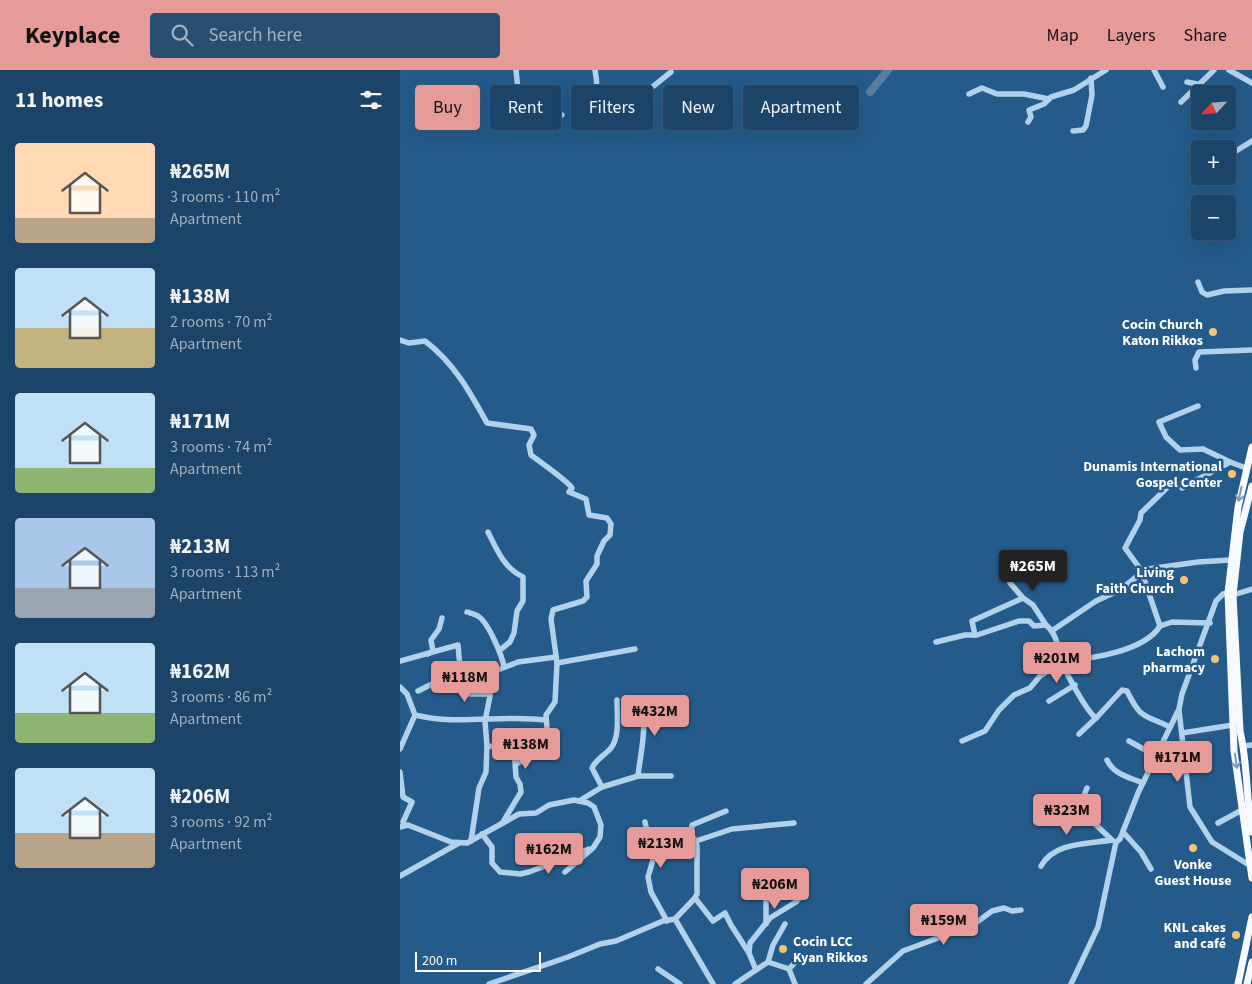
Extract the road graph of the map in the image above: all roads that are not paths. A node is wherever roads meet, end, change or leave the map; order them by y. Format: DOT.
graph roads {
  1 [pos="516,70"];
  2 [pos="594,70"];
  3 [pos="1106,70"];
  4 [pos="1154,70"];
  5 [pos="1214,70"];
  6 [pos="1229,70"];
  7 [pos="671,72"];
  8 [pos="1091,78"];
  9 [pos="1251,81"];
  10 [pos="1187,82"];
  11 [pos="1197,84"];
  12 [pos="596,85"];
  13 [pos="653,86"];
  14 [pos="1163,87"];
  15 [pos="969,94"];
  16 [pos="1049,99"];
  17 [pos="1181,102"];
  18 [pos="562,115"];
  19 [pos="1028,122"];
  20 [pos="1073,131"];
  21 [pos="1252,141"];
  22 [pos="1236,151"];
  23 [pos="1198,282"];
  24 [pos="1252,290"];
  25 [pos="400,340"];
  26 [pos="1252,350"];
  27 [pos="1196,368"];
  28 [pos="1198,406"];
  29 [pos="1252,447"];
  30 [pos="1230,462"];
  31 [pos="1246,468"];
  32 [pos="1252,486"];
  33 [pos="488,532"];
  34 [pos="1230,560"];
  35 [pos="1006,565"];
  36 [pos="1141,570"];
  37 [pos="1252,589"];
  38 [pos="1231,594"];
  39 [pos="1023,598"];
  40 [pos="467,612"];
  41 [pos="442,618"];
  42 [pos="1210,622"];
  43 [pos="1046,625"];
  44 [pos="1160,626"];
  45 [pos="1053,630"];
  46 [pos="975,635"];
  47 [pos="936,642"];
  48 [pos="635,649"];
  49 [pos="500,650"];
  50 [pos="427,655"];
  51 [pos="556,660"];
  52 [pos="400,661"];
  53 [pos="1062,661"];
  54 [pos="504,667"];
  55 [pos="484,675"];
  56 [pos="467,676"];
  57 [pos="1075,685"];
  58 [pos="400,687"];
  59 [pos="418,691"];
  60 [pos="490,694"];
  61 [pos="617,700"];
  62 [pos="640,700"];
  63 [pos="1049,701"];
  64 [pos="1179,709"];
  65 [pos="415,714"];
  66 [pos="1096,718"];
  67 [pos="546,720"];
  68 [pos="485,721"];
  69 [pos="1233,724"];
  70 [pos="1170,727"];
  71 [pos="1182,733"];
  72 [pos="1079,734"];
  73 [pos="962,741"];
  74 [pos="1129,741"];
  75 [pos="1252,745"];
  76 [pos="487,746"];
  77 [pos="1243,746"];
  78 [pos="400,749"];
  79 [pos="1156,756"];
  80 [pos="1107,760"];
  81 [pos="516,764"];
  82 [pos="400,772"];
  83 [pos="638,776"];
  84 [pos="671,776"];
  85 [pos="1143,783"];
  86 [pos="1249,784"];
  87 [pos="602,787"];
  88 [pos="1087,788"];
  89 [pos="579,801"];
  90 [pos="1242,810"];
  91 [pos="726,811"];
  92 [pos="644,822"];
  93 [pos="403,823"];
  94 [pos="502,823"];
  95 [pos="794,823"];
  96 [pos="1218,823"];
  97 [pos="1252,829"];
  98 [pos="1123,832"];
  99 [pos="482,834"];
  100 [pos="691,836"];
  101 [pos="471,841"];
  102 [pos="696,841"];
  103 [pos="1114,841"];
  104 [pos="459,843"];
  105 [pos="593,848"];
  106 [pos="653,860"];
  107 [pos="1249,865"];
  108 [pos="1041,866"];
  109 [pos="1151,869"];
  110 [pos="565,872"];
  111 [pos="400,876"];
  112 [pos="1252,878"];
  113 [pos="806,890"];
  114 [pos="766,897"];
  115 [pos="695,898"];
  116 [pos="1021,910"];
  117 [pos="1252,918"];
  118 [pos="675,919"];
  119 [pos="667,920"];
  120 [pos="766,924"];
  121 [pos="785,924"];
  122 [pos="749,953"];
  123 [pos="800,957"];
  124 [pos="768,962"];
  125 [pos="1252,962"];
  126 [pos="658,969"];
  127 [pos="789,969"];
  128 [pos="756,970"];
  129 [pos="1252,971"];
  130 [pos="516,976"];
  131 [pos="1248,981"];
  132 [pos="1072,983"];
  133 [pos="489,984"];
  134 [pos="518,984"];
  135 [pos="680,984"];
  136 [pos="714,984"];
  137 [pos="735,984"];
  138 [pos="795,984"];
  139 [pos="866,984"];
  140 [pos="1238,984"];
  1 -- 18 [label="street"];
  2 -- 12 [label="street"];
  3 -- 8 [label="street"];
  4 -- 14 [label="street"];
  5 -- 11 [label="street"];
  6 -- 9 [label="street"];
  7 -- 13 [label="street"];
  8 -- 16 [label="street"];
  8 -- 20 [label="street"];
  10 -- 11 [label="street"];
  11 -- 17 [label="street"];
  15 -- 16 [label="street"];
  16 -- 19 [label="street"];
  21 -- 22 [label="street"];
  23 -- 24 [label="street"];
  25 -- 51 [label="street"];
  26 -- 27 [label="street"];
  28 -- 30 [label="street"];
  29 -- 31 [label="main road"];
  30 -- 31 [label="street"];
  30 -- 36 [label="street"];
  31 -- 34 [label="main road, one-way"];
  32 -- 38 [label="main road"];
  33 -- 49 [label="street"];
  34 -- 36 [label="street"];
  34 -- 38 [label="main road"];
  35 -- 39 [label="street"];
  36 -- 44 [label="street"];
  36 -- 45 [label="street"];
  37 -- 38 [label="street"];
  38 -- 42 [label="street"];
  38 -- 69 [label="main road"];
  38 -- 77 [label="main road"];
  39 -- 43 [label="street"];
  39 -- 46 [label="street"];
  40 -- 49 [label="street"];
  41 -- 50 [label="street"];
  42 -- 44 [label="street"];
  42 -- 64 [label="street"];
  43 -- 45 [label="street"];
  43 -- 46 [label="street"];
  44 -- 53 [label="street"];
  45 -- 53 [label="street"];
  46 -- 47 [label="street"];
  48 -- 51 [label="street"];
  49 -- 54 [label="street"];
  50 -- 52 [label="street"];
  50 -- 56 [label="street"];
  51 -- 54 [label="street"];
  51 -- 67 [label="street"];
  53 -- 57 [label="street"];
  53 -- 73 [label="street"];
  54 -- 55 [label="street"];
  55 -- 56 [label="street"];
  55 -- 60 [label="street"];
  56 -- 59 [label="street"];
  56 -- 60 [label="street"];
  57 -- 63 [label="street"];
  57 -- 66 [label="street"];
  58 -- 65 [label="street"];
  60 -- 68 [label="street"];
  61 -- 87 [label="street"];
  62 -- 83 [label="street"];
  64 -- 70 [label="street"];
  64 -- 71 [label="street"];
  65 -- 68 [label="street"];
  65 -- 78 [label="street"];
  66 -- 70 [label="street"];
  66 -- 72 [label="street"];
  67 -- 68 [label="street"];
  67 -- 81 [label="street"];
  68 -- 76 [label="street"];
  69 -- 71 [label="street"];
  69 -- 90 [label="main road, one-way"];
  70 -- 79 [label="street"];
  71 -- 107 [label="street"];
  74 -- 79 [label="street"];
  75 -- 77 [label="street"];
  76 -- 81 [label="street"];
  76 -- 101 [label="street"];
  77 -- 86 [label="main road"];
  79 -- 85 [label="street"];
  80 -- 85 [label="street"];
  81 -- 94 [label="street"];
  82 -- 93 [label="street"];
  83 -- 84 [label="street"];
  83 -- 87 [label="street"];
  85 -- 98 [label="street"];
  86 -- 97 [label="main road"];
  87 -- 89 [label="street"];
  88 -- 103 [label="street"];
  89 -- 94 [label="street"];
  89 -- 105 [label="street"];
  90 -- 96 [label="street"];
  90 -- 107 [label="main road"];
  91 -- 100 [label="street"];
  92 -- 106 [label="street"];
  93 -- 104 [label="street"];
  94 -- 99 [label="street"];
  95 -- 102 [label="street"];
  98 -- 103 [label="street"];
  98 -- 109 [label="street"];
  99 -- 101 [label="street"];
  99 -- 105 [label="street"];
  100 -- 102 [label="street"];
  100 -- 106 [label="street"];
  101 -- 104 [label="street"];
  102 -- 115 [label="street"];
  103 -- 108 [label="street"];
  103 -- 132 [label="street"];
  104 -- 111 [label="street"];
  105 -- 110 [label="street"];
  106 -- 119 [label="street"];
  107 -- 112 [label="main road"];
  113 -- 120 [label="street"];
  114 -- 120 [label="street"];
  115 -- 118 [label="street"];
  115 -- 122 [label="street"];
  116 -- 139 [label="street"];
  117 -- 140 [label="main road"];
  118 -- 119 [label="street"];
  118 -- 136 [label="street"];
  119 -- 130 [label="street"];
  120 -- 122 [label="street"];
  121 -- 124 [label="street"];
  122 -- 128 [label="street"];
  123 -- 127 [label="street"];
  124 -- 127 [label="street"];
  124 -- 128 [label="street"];
  125 -- 131 [label="main road"];
  126 -- 135 [label="street"];
  127 -- 138 [label="street"];
  128 -- 137 [label="street"];
  129 -- 131 [label="street"];
  130 -- 133 [label="street"];
  130 -- 134 [label="street"];
}
